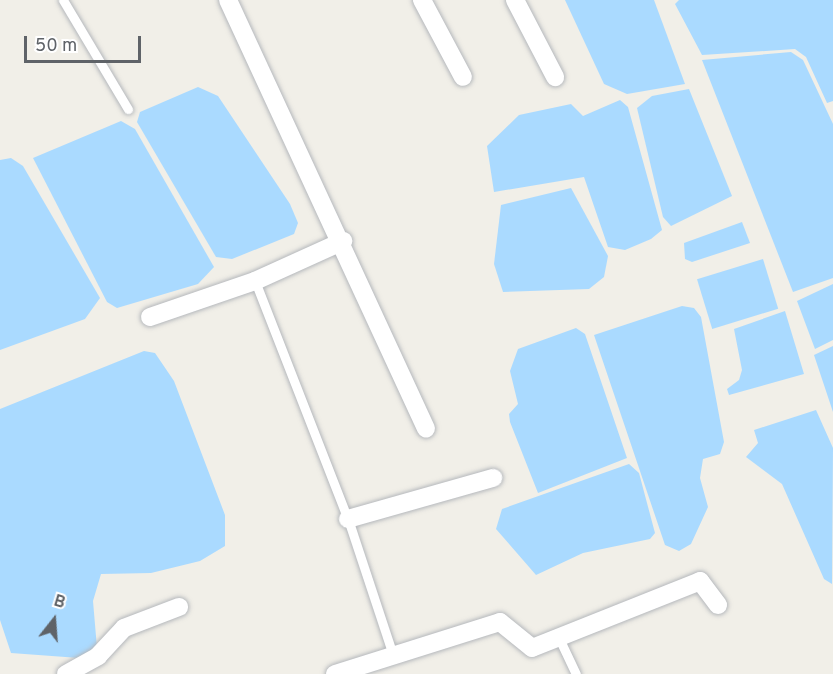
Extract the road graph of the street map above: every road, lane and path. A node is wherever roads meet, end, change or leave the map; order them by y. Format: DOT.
graph roads {
  1 [pos="63,0"];
  2 [pos="228,0"];
  3 [pos="422,0"];
  4 [pos="515,0"];
  5 [pos="463,77"];
  6 [pos="555,77"];
  7 [pos="128,109"];
  8 [pos="343,241"];
  9 [pos="255,280"];
  10 [pos="150,317"];
  11 [pos="426,428"];
  12 [pos="493,478"];
  13 [pos="348,519"];
  14 [pos="718,604"];
  15 [pos="180,607"];
  16 [pos="558,636"];
  17 [pos="394,659"];
  18 [pos="339,673"];
  19 [pos="66,674"];
  20 [pos="576,674"];
  1 -- 7 [label="lane"];
  2 -- 8 [label="street"];
  3 -- 5 [label="street"];
  4 -- 6 [label="street"];
  8 -- 9 [label="street"];
  8 -- 11 [label="street"];
  9 -- 10 [label="street"];
  9 -- 13 [label="lane"];
  12 -- 13 [label="street"];
  13 -- 17 [label="lane"];
  14 -- 16 [label="street"];
  15 -- 19 [label="street"];
  16 -- 17 [label="street"];
  16 -- 20 [label="lane"];
  17 -- 18 [label="street"];
}
